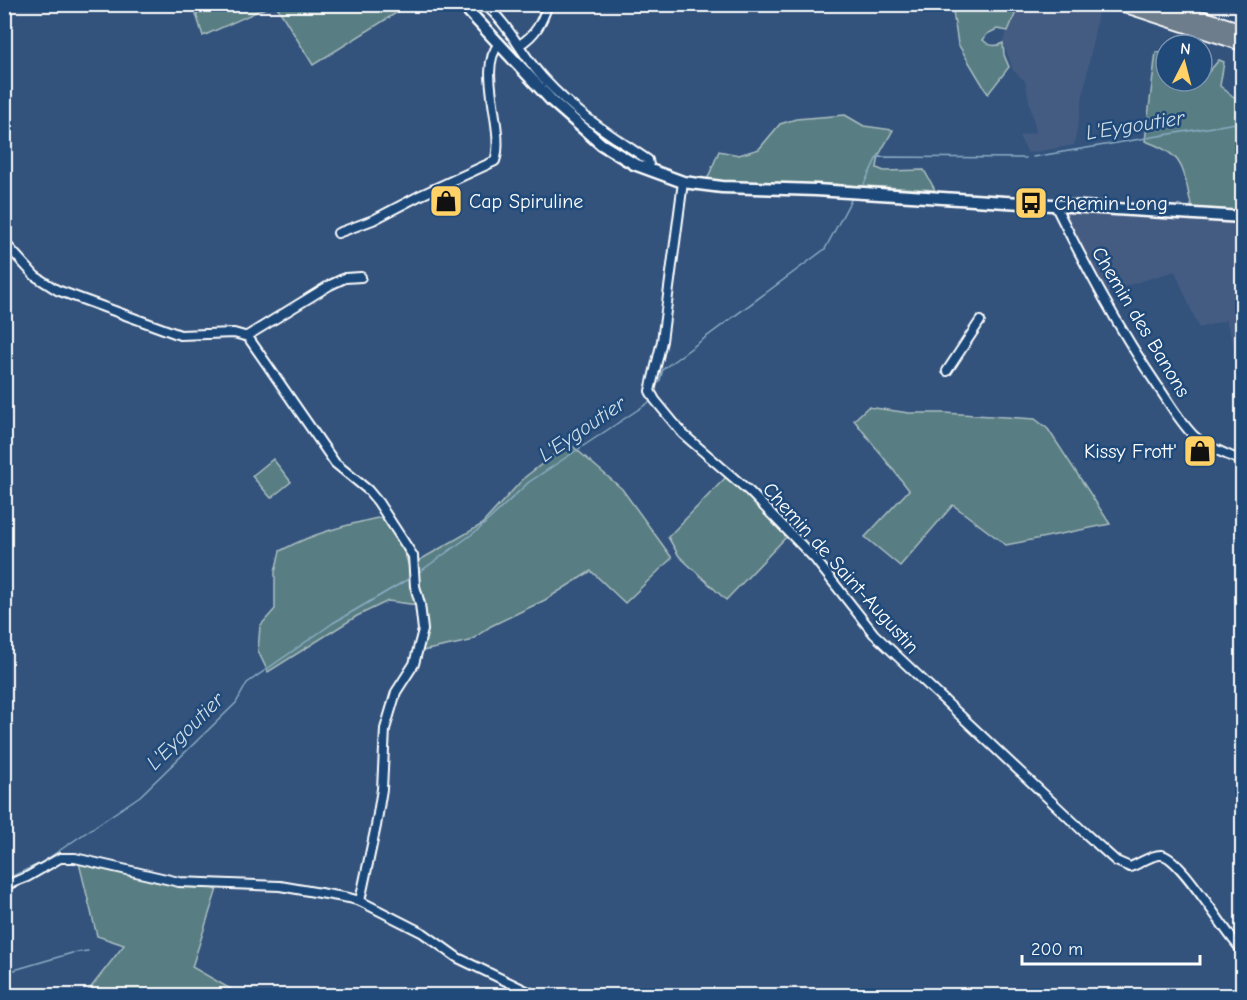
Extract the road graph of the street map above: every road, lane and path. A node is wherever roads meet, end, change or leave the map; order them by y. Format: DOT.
graph roads {
  1 [pos="462,4"];
  2 [pos="484,4"];
  3 [pos="548,4"];
  4 [pos="1123,4"];
  5 [pos="1157,4"];
  6 [pos="1242,31"];
  7 [pos="1242,43"];
  8 [pos="499,44"];
  9 [pos="519,45"];
  10 [pos="649,165"];
  11 [pos="683,182"];
  12 [pos="1055,205"];
  13 [pos="1242,217"];
  14 [pos="338,234"];
  15 [pos="4,242"];
  16 [pos="361,277"];
  17 [pos="980,321"];
  18 [pos="247,336"];
  19 [pos="947,371"];
  20 [pos="1242,461"];
  21 [pos="4,886"];
  22 [pos="360,901"];
  23 [pos="1242,950"];
  24 [pos="537,996"];
  1 -- 8 [label="main road"];
  2 -- 9 [label="street"];
  3 -- 9 [label="street"];
  4 -- 7 [label="highway"];
  5 -- 6 [label="highway"];
  8 -- 10 [label="main road"];
  8 -- 14 [label="street"];
  9 -- 10 [label="street"];
  10 -- 11 [label="main road"];
  11 -- 12 [label="main road"];
  11 -- 23 [label="street, Chemin de Saint-Augustin"];
  12 -- 13 [label="main road"];
  12 -- 20 [label="street, Chemin des Banons"];
  15 -- 18 [label="street"];
  16 -- 18 [label="street"];
  17 -- 19 [label="street"];
  18 -- 22 [label="street"];
  21 -- 22 [label="street"];
  22 -- 24 [label="street"];
}
